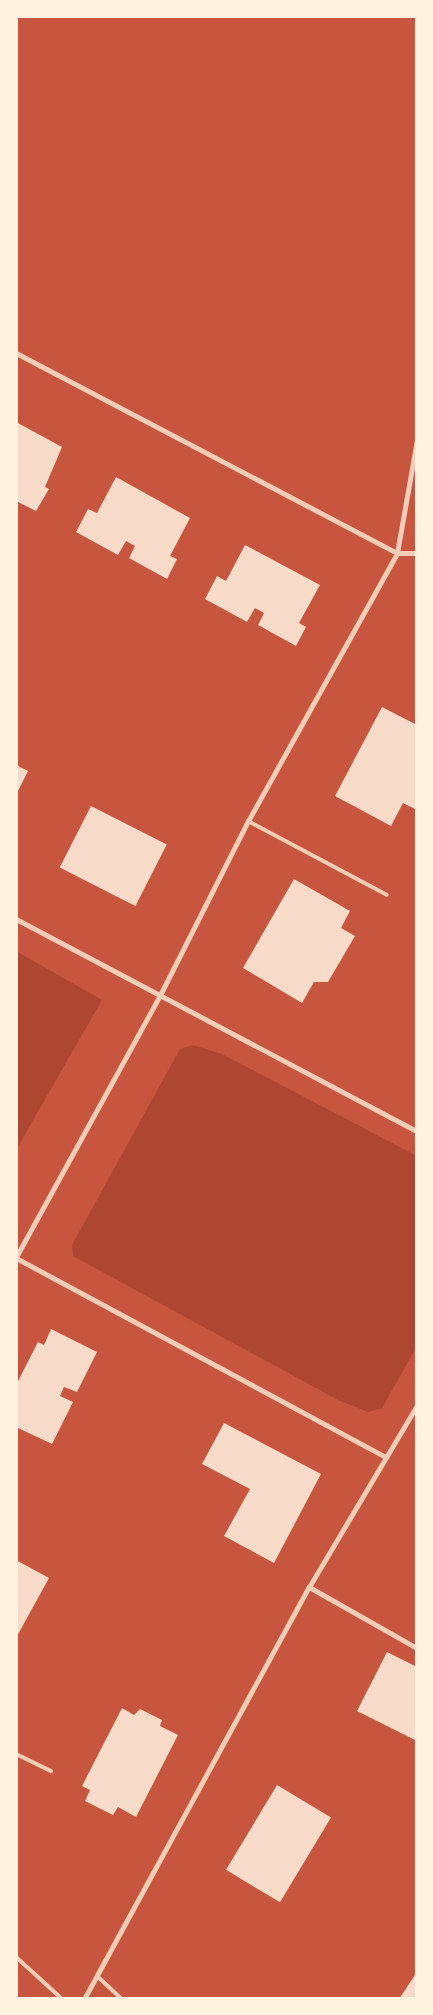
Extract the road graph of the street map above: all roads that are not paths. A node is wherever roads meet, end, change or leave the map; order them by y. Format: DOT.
graph roads {
  1 [pos="16,353"];
  2 [pos="417,440"];
  3 [pos="397,553"];
  4 [pos="417,553"];
  5 [pos="248,821"];
  6 [pos="387,896"];
  7 [pos="16,919"];
  8 [pos="159,997"];
  9 [pos="417,1131"];
  10 [pos="16,1257"];
  11 [pos="417,1405"];
  12 [pos="386,1457"];
  13 [pos="309,1587"];
  14 [pos="417,1648"];
  15 [pos="16,1754"];
  16 [pos="51,1771"];
  17 [pos="16,1957"];
  18 [pos="97,1976"];
  19 [pos="62,1999"];
  20 [pos="84,1999"];
  21 [pos="122,1999"];
  1 -- 3 [label="street"];
  2 -- 3 [label="street"];
  3 -- 4 [label="street"];
  3 -- 5 [label="street"];
  5 -- 6 [label="lane"];
  5 -- 8 [label="street"];
  7 -- 8 [label="street"];
  8 -- 9 [label="street"];
  8 -- 10 [label="street"];
  10 -- 12 [label="street"];
  11 -- 12 [label="street"];
  12 -- 13 [label="street"];
  13 -- 14 [label="street"];
  13 -- 18 [label="street"];
  15 -- 16 [label="lane"];
  17 -- 19 [label="lane"];
  18 -- 20 [label="street"];
  18 -- 21 [label="lane"];
}
